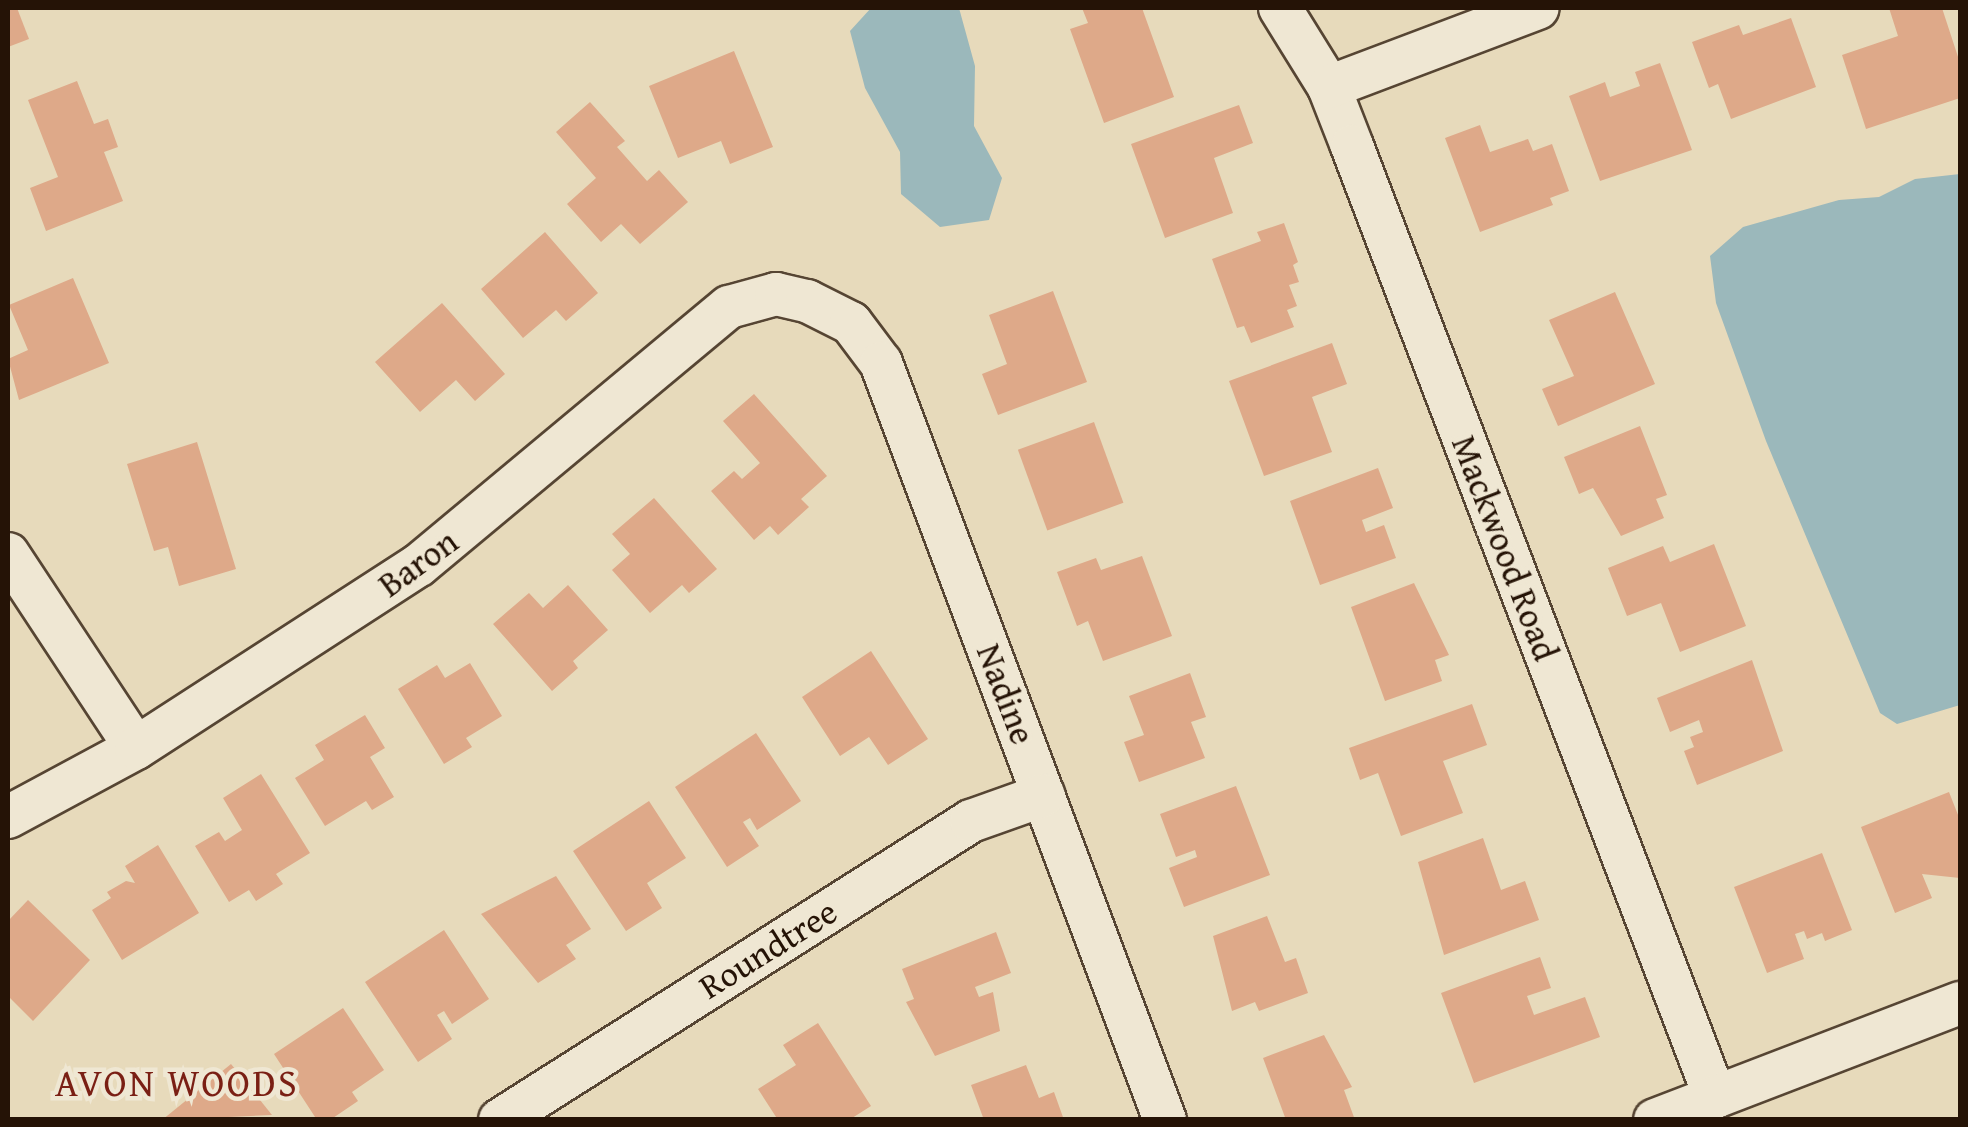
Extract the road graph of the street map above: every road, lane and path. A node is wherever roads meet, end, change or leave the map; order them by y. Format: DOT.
graph roads {
  1 [pos="1280,8"];
  2 [pos="1538,8"];
  3 [pos="1328,87"];
  4 [pos="807,301"];
  5 [pos="8,554"];
  6 [pos="136,748"];
  7 [pos="1044,795"];
  8 [pos="8,817"];
  9 [pos="1960,1003"];
  10 [pos="1714,1097"];
  11 [pos="500,1120"];
  12 [pos="1164,1120"];
  13 [pos="1655,1120"];
  1 -- 3 [label="street, Mackwood Road"];
  2 -- 3 [label="street"];
  3 -- 10 [label="street, Mackwood Road"];
  4 -- 6 [label="street, Baron"];
  4 -- 7 [label="street, Nadine"];
  5 -- 6 [label="street"];
  6 -- 8 [label="street, Baron"];
  7 -- 11 [label="street, Roundtree"];
  7 -- 12 [label="street, Nadine"];
  9 -- 10 [label="street"];
  10 -- 13 [label="street"];
}
